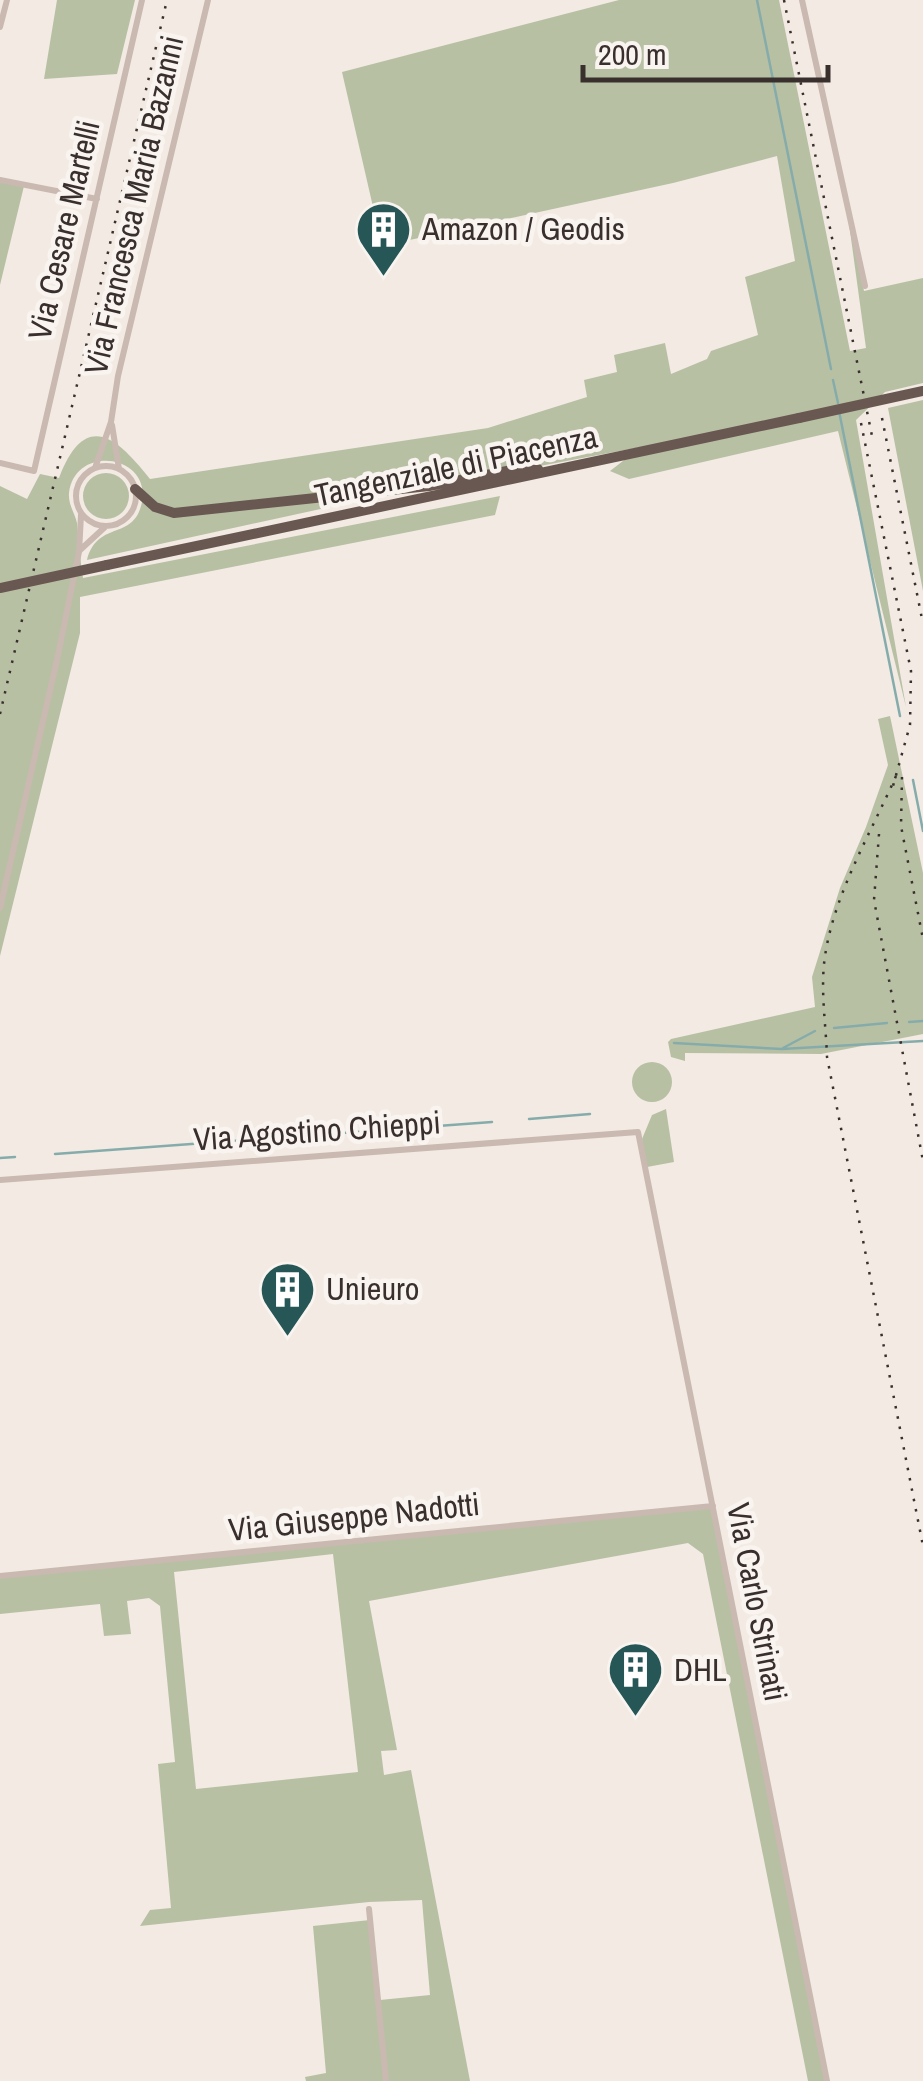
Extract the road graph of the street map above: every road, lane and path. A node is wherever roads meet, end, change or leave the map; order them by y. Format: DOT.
graph roads {
  1 [pos="7,0"];
  2 [pos="142,0"];
  3 [pos="208,0"];
  4 [pos="802,0"];
  5 [pos="0,27"];
  6 [pos="0,180"];
  7 [pos="96,199"];
  8 [pos="865,286"];
  9 [pos="923,391"];
  10 [pos="111,422"];
  11 [pos="0,463"];
  12 [pos="95,468"];
  13 [pos="119,468"];
  14 [pos="554,470"];
  15 [pos="136,490"];
  16 [pos="81,515"];
  17 [pos="105,527"];
  18 [pos="78,552"];
  19 [pos="0,588"];
  20 [pos="0,908"];
  21 [pos="638,1132"];
  22 [pos="0,1180"];
  23 [pos="713,1506"];
  24 [pos="0,1576"];
  25 [pos="369,1910"];
  26 [pos="386,2081"];
  27 [pos="827,2081"];
  1 -- 5 [label="street"];
  2 -- 7 [label="street, Via Cesare Martelli"];
  3 -- 10 [label="street, Via Francesca Maria Bazanni"];
  4 -- 8 [label="street"];
  6 -- 7 [label="street"];
  7 -- 11 [label="street, Via Cesare Martelli"];
  9 -- 14 [label="highway, Tangenziale di Piacenza, bridge"];
  10 -- 12 [label="street"];
  10 -- 13 [label="street"];
  12 -- 13 [label="street"];
  12 -- 16 [label="street"];
  13 -- 15 [label="street"];
  14 -- 15 [label="highway"];
  14 -- 19 [label="highway, Tangenziale di Piacenza, bridge"];
  15 -- 17 [label="street"];
  16 -- 17 [label="street"];
  16 -- 18 [label="street"];
  17 -- 18 [label="street"];
  18 -- 20 [label="street"];
  21 -- 22 [label="street, Via Agostino Chieppi"];
  21 -- 23 [label="street, Via Carlo Strinati"];
  23 -- 24 [label="street, Via Giuseppe Nadotti"];
  23 -- 27 [label="street, Via Carlo Strinati"];
  25 -- 26 [label="street"];
}
